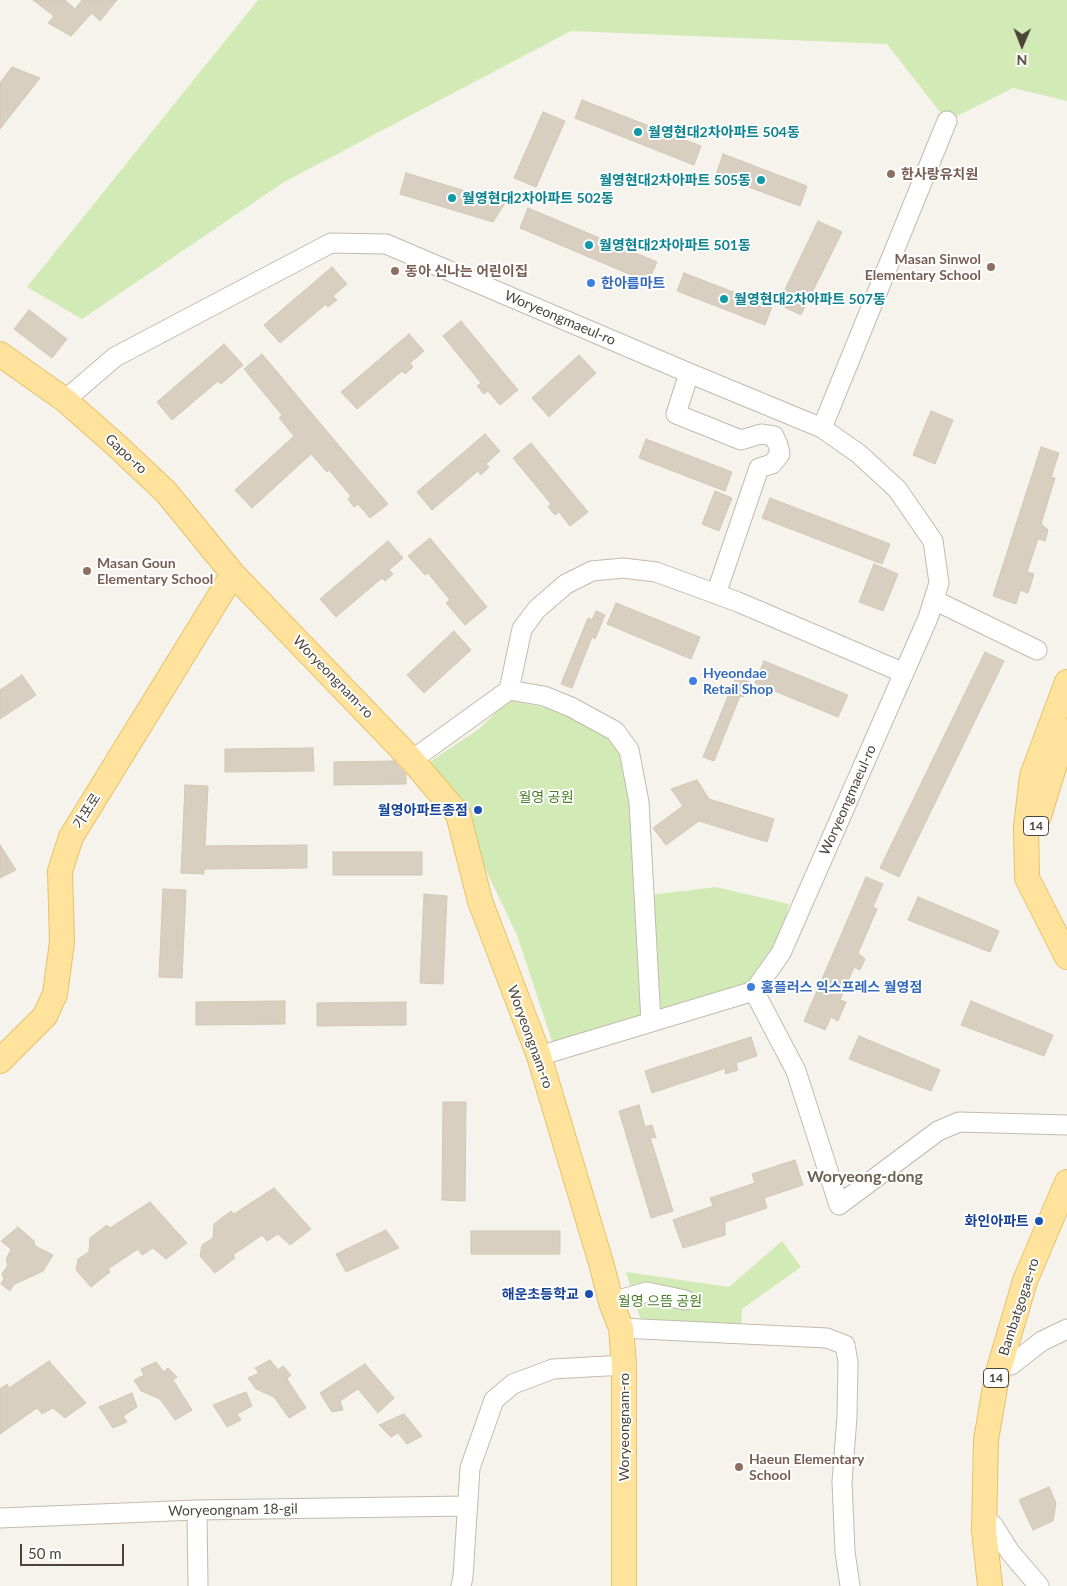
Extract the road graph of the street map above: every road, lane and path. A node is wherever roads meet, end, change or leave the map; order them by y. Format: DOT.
graph roads {
  1 [pos="948,121"];
  2 [pos="0,354"];
  3 [pos="689,373"];
  4 [pos="65,400"];
  5 [pos="822,428"];
  6 [pos="233,574"];
  7 [pos="716,594"];
  8 [pos="934,600"];
  9 [pos="1037,650"];
  10 [pos="904,673"];
  11 [pos="1067,682"];
  12 [pos="509,690"];
  13 [pos="1067,727"];
  14 [pos="412,760"];
  15 [pos="1067,922"];
  16 [pos="1067,957"];
  17 [pos="754,991"];
  18 [pos="651,1022"];
  19 [pos="539,1056"];
  20 [pos="0,1062"];
  21 [pos="1067,1125"];
  22 [pos="1067,1182"];
  23 [pos="1067,1219"];
  24 [pos="685,1300"];
  25 [pos="611,1302"];
  26 [pos="621,1328"];
  27 [pos="1067,1329"];
  28 [pos="624,1365"];
  29 [pos="1011,1365"];
  30 [pos="467,1506"];
  31 [pos="197,1510"];
  32 [pos="0,1518"];
  33 [pos="993,1525"];
  34 [pos="462,1581"];
  35 [pos="198,1586"];
  36 [pos="624,1586"];
  37 [pos="850,1586"];
  38 [pos="990,1586"];
  39 [pos="1000,1586"];
  40 [pos="1039,1586"];
  1 -- 5 [label="street"];
  2 -- 4 [label="main road, Gapo-ro"];
  3 -- 4 [label="street, Woryeongmaeul-ro"];
  3 -- 5 [label="street, Woryeongmaeul-ro"];
  3 -- 7 [label="street"];
  4 -- 6 [label="main road, Gapo-ro"];
  5 -- 8 [label="street, Woryeongmaeul-ro"];
  6 -- 14 [label="main road, Woryeongnam-ro"];
  6 -- 20 [label="main road, 가포로"];
  7 -- 10 [label="street"];
  7 -- 12 [label="street"];
  8 -- 9 [label="street"];
  8 -- 10 [label="street, Woryeongmaeul-ro"];
  10 -- 17 [label="street, Woryeongmaeul-ro"];
  11 -- 16 [label="main road, 14"];
  12 -- 14 [label="street"];
  12 -- 18 [label="street"];
  13 -- 15 [label="main road, 14"];
  14 -- 19 [label="main road, Woryeongnam-ro"];
  17 -- 18 [label="street"];
  17 -- 21 [label="street"];
  18 -- 19 [label="street"];
  19 -- 25 [label="main road, Woryeongnam-ro"];
  22 -- 38 [label="main road, Bambatgogae-ro / 14"];
  23 -- 29 [label="main road, Bambatgogae-ro / 14"];
  24 -- 25 [label="street"];
  25 -- 26 [label="main road, Woryeongnam-ro"];
  26 -- 28 [label="main road, Woryeongnam-ro"];
  26 -- 37 [label="street"];
  27 -- 29 [label="street"];
  28 -- 30 [label="street"];
  28 -- 36 [label="main road, Woryeongnam-ro"];
  29 -- 33 [label="main road, Bambatgogae-ro / 14"];
  30 -- 31 [label="street, Woryeongnam 18-gil"];
  30 -- 34 [label="street"];
  31 -- 32 [label="street, Woryeongnam 18-gil"];
  31 -- 35 [label="street"];
  33 -- 39 [label="main road, Bambatgogae-ro / 14"];
  33 -- 40 [label="street"];
}
